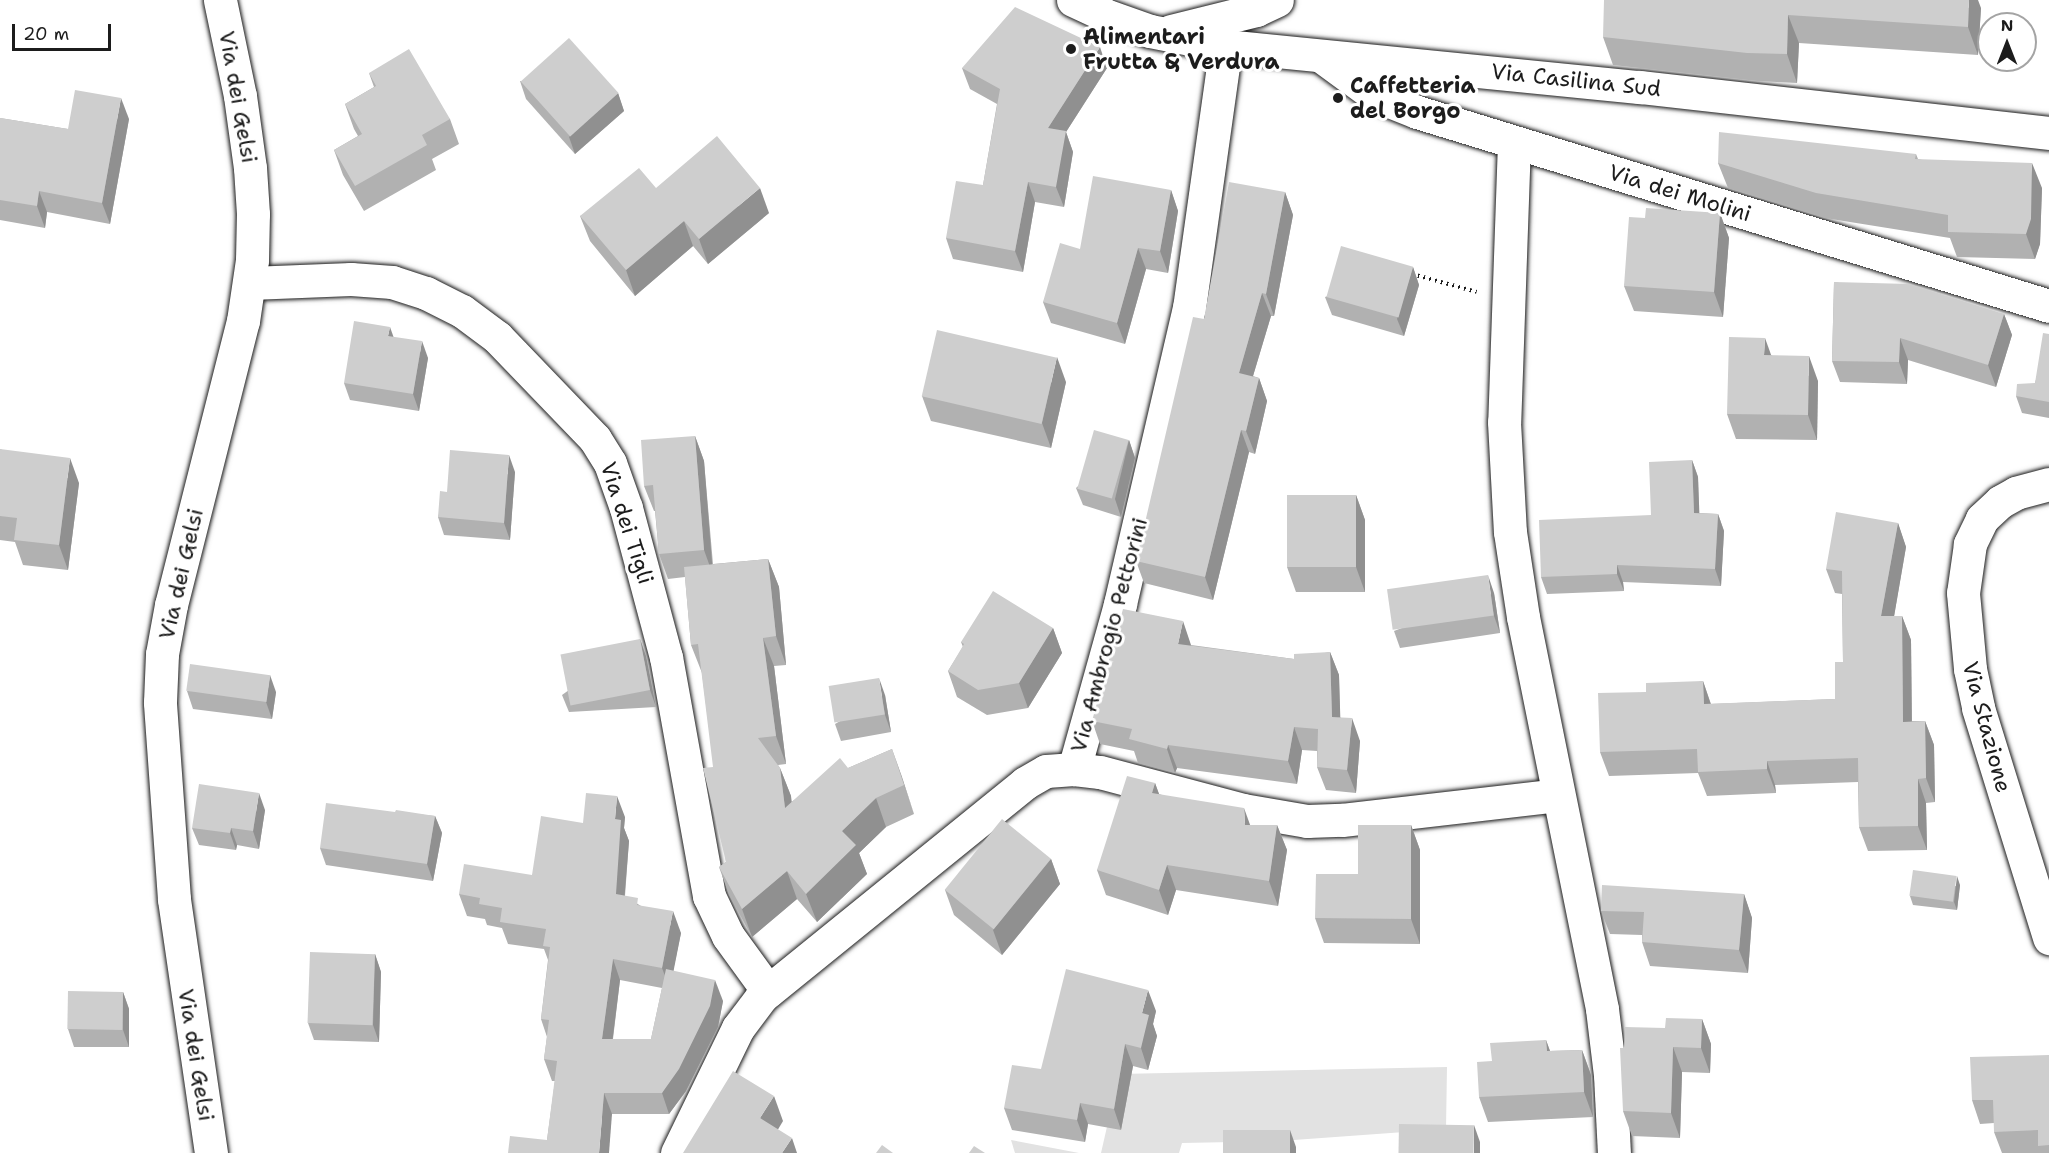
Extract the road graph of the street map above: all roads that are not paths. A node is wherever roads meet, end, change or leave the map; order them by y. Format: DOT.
graph roads {
  1 [pos="220,0"];
  2 [pos="1073,0"];
  3 [pos="1277,0"];
  4 [pos="1160,33"];
  5 [pos="1226,46"];
  6 [pos="1322,56"];
  7 [pos="2049,133"];
  8 [pos="1514,142"];
  9 [pos="250,283"];
  10 [pos="2049,306"];
  11 [pos="2049,484"];
  12 [pos="1074,769"];
  13 [pos="1558,795"];
  14 [pos="2049,938"];
  15 [pos="768,991"];
  16 [pos="211,1153"];
  17 [pos="677,1153"];
  18 [pos="1614,1153"];
  1 -- 9 [label="street, Via dei Gelsi"];
  2 -- 4 [label="street, Via Casilina Sud"];
  3 -- 4 [label="street"];
  4 -- 5 [label="street, Via Casilina Sud"];
  5 -- 6 [label="street, Via Casilina Sud"];
  5 -- 12 [label="street, Via Ambrogio Pettorini"];
  6 -- 7 [label="street, Via Casilina Sud"];
  6 -- 8 [label="street, Via dei Molini"];
  8 -- 10 [label="street, Via dei Molini"];
  8 -- 13 [label="street"];
  9 -- 15 [label="street, Via dei Tigli"];
  9 -- 16 [label="street, Via dei Gelsi"];
  11 -- 14 [label="street, Via Stazione"];
  12 -- 13 [label="street"];
  12 -- 15 [label="street, Via Ambrogio Pettorini"];
  13 -- 18 [label="street"];
  15 -- 17 [label="street, Via Ambrogio Pettorini"];
}
